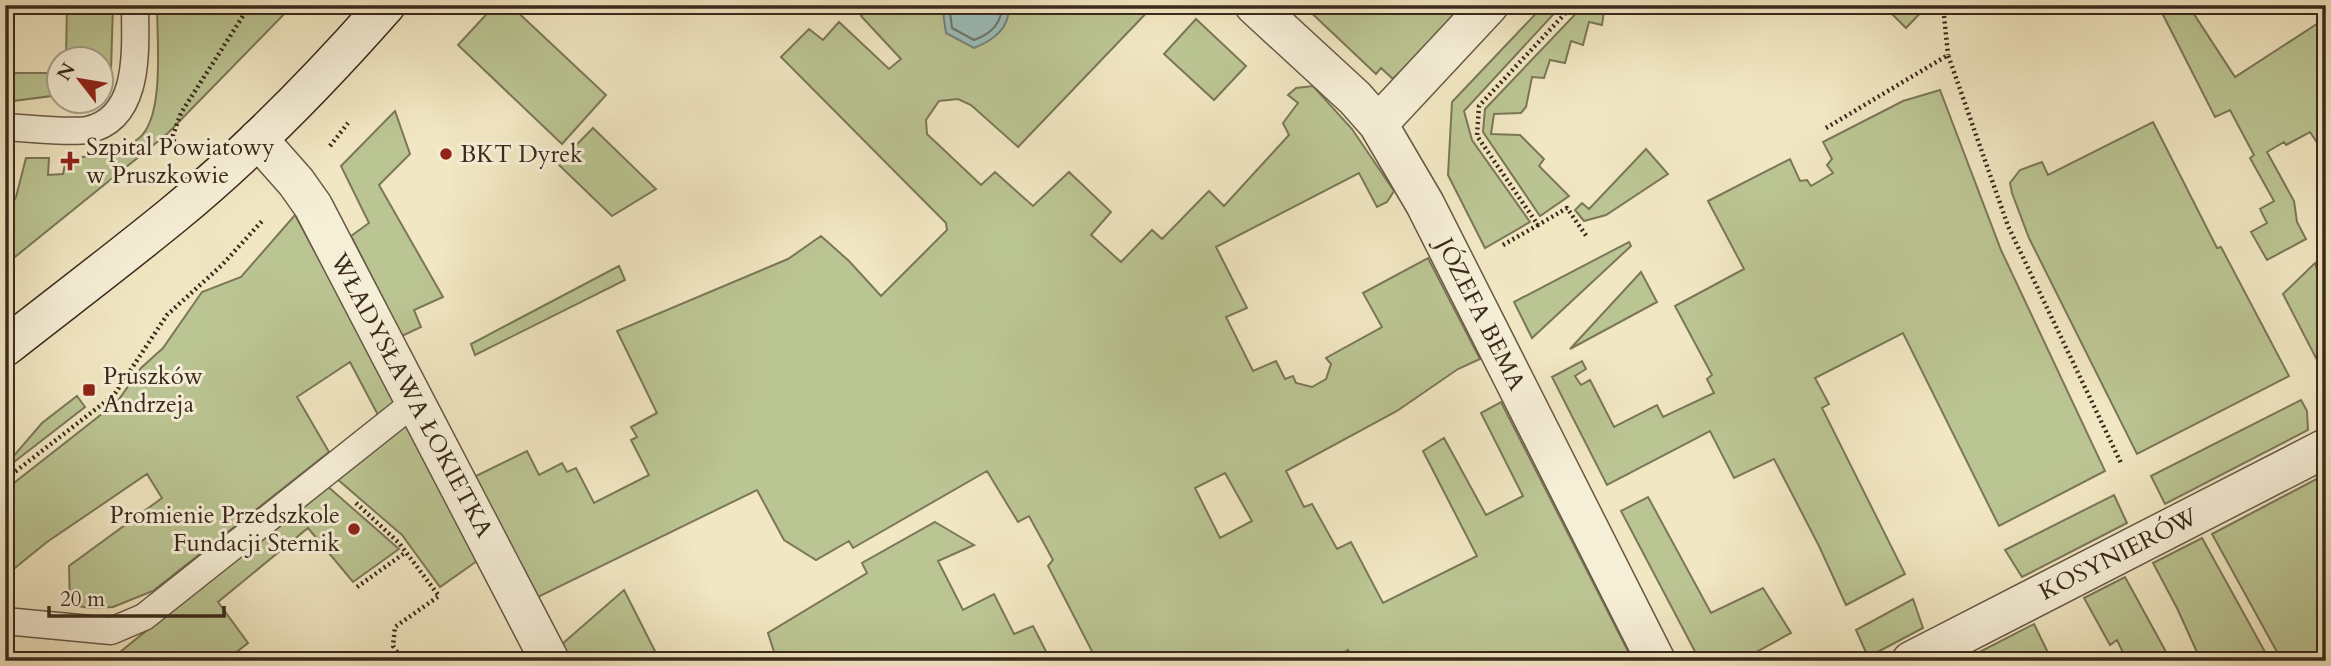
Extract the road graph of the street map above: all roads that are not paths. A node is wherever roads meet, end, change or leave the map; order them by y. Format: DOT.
graph roads {
  1 [pos="135,5"];
  2 [pos="386,5"];
  3 [pos="1254,5"];
  4 [pos="1489,5"];
  5 [pos="1378,124"];
  6 [pos="5,127"];
  7 [pos="258,139"];
  8 [pos="5,347"];
  9 [pos="416,401"];
  10 [pos="2326,448"];
  11 [pos="5,621"];
  12 [pos="550,661"];
  13 [pos="1656,661"];
  14 [pos="1911,661"];
  1 -- 6 [label="lane"];
  2 -- 7 [label="street"];
  3 -- 5 [label="street, JÓZEFA BEMA"];
  4 -- 5 [label="street"];
  5 -- 13 [label="street, JÓZEFA BEMA"];
  7 -- 8 [label="street"];
  7 -- 9 [label="street, WŁADYSŁAWA ŁOKIETKA"];
  9 -- 11 [label="lane"];
  9 -- 12 [label="street, WŁADYSŁAWA ŁOKIETKA"];
  10 -- 14 [label="street, KOSYNIERÓW"];
}
